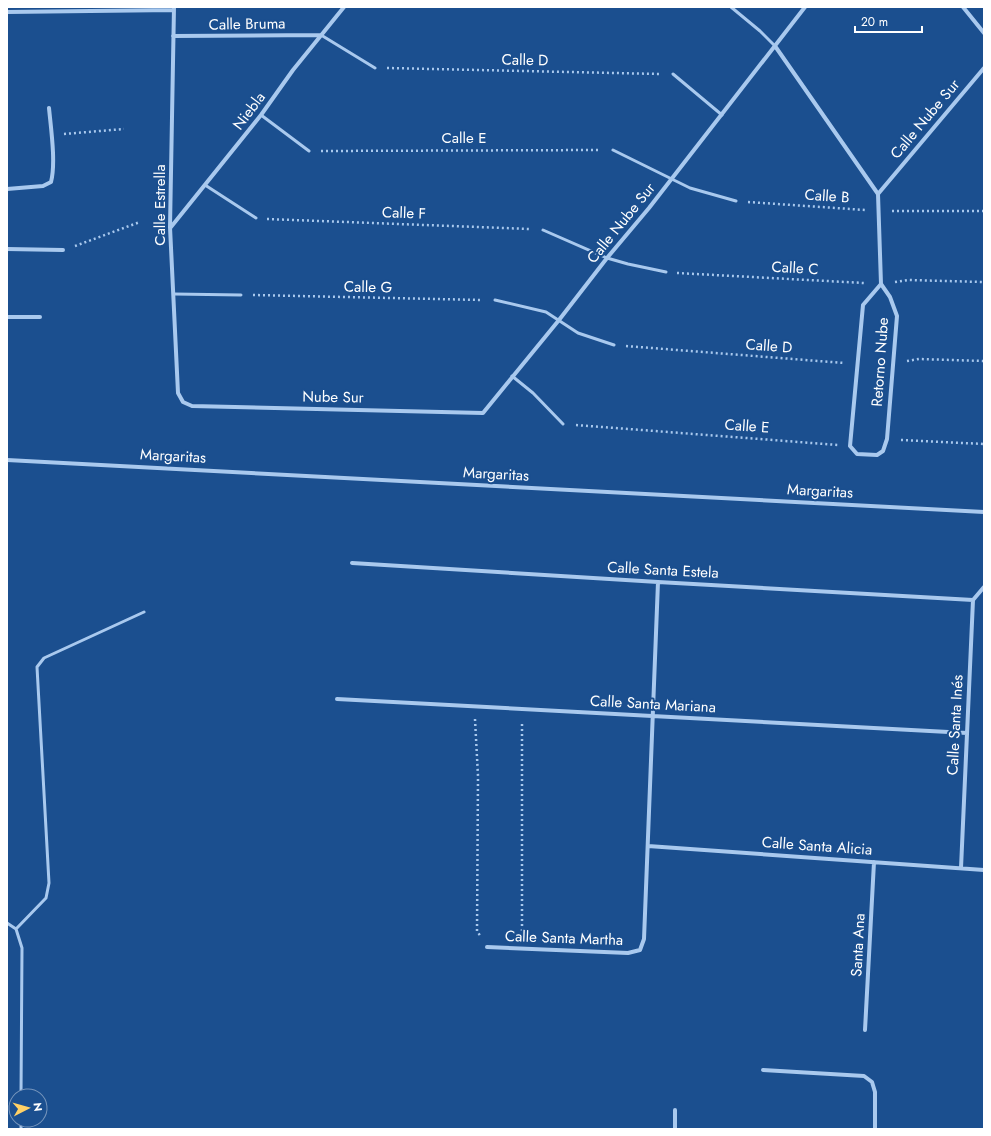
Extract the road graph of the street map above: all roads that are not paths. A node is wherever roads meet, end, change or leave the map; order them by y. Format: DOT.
graph roads {
  1 [pos="344,7"];
  2 [pos="731,7"];
  3 [pos="805,7"];
  4 [pos="963,7"];
  5 [pos="174,8"];
  6 [pos="7,12"];
  7 [pos="984,33"];
  8 [pos="321,35"];
  9 [pos="173,36"];
  10 [pos="775,46"];
  11 [pos="375,68"];
  12 [pos="984,68"];
  13 [pos="672,74"];
  14 [pos="49,108"];
  15 [pos="261,115"];
  16 [pos="722,115"];
  17 [pos="613,150"];
  18 [pos="309,151"];
  19 [pos="672,179"];
  20 [pos="205,185"];
  21 [pos="7,189"];
  22 [pos="878,194"];
  23 [pos="736,202"];
  24 [pos="256,218"];
  25 [pos="170,227"];
  26 [pos="543,230"];
  27 [pos="7,249"];
  28 [pos="63,250"];
  29 [pos="607,258"];
  30 [pos="666,272"];
  31 [pos="881,284"];
  32 [pos="174,294"];
  33 [pos="241,295"];
  34 [pos="495,300"];
  35 [pos="7,317"];
  36 [pos="40,317"];
  37 [pos="559,320"];
  38 [pos="614,345"];
  39 [pos="512,376"];
  40 [pos="183,402"];
  41 [pos="483,413"];
  42 [pos="563,424"];
  43 [pos="7,460"];
  44 [pos="984,512"];
  45 [pos="352,563"];
  46 [pos="658,582"];
  47 [pos="984,587"];
  48 [pos="973,600"];
  49 [pos="144,612"];
  50 [pos="337,699"];
  51 [pos="653,716"];
  52 [pos="967,733"];
  53 [pos="648,846"];
  54 [pos="874,862"];
  55 [pos="961,868"];
  56 [pos="984,870"];
  57 [pos="7,924"];
  58 [pos="16,930"];
  59 [pos="487,947"];
  60 [pos="866,1030"];
  61 [pos="764,1070"];
  62 [pos="21,1088"];
  63 [pos="675,1110"];
  64 [pos="675,1129"];
  65 [pos="875,1129"];
  1 -- 8 [label="street, Niebla"];
  2 -- 10 [label="lane"];
  3 -- 10 [label="street, Calle Nube Sur"];
  4 -- 7 [label="street"];
  5 -- 6 [label="street"];
  5 -- 9 [label="street, Calle Estrella"];
  8 -- 9 [label="street, Calle Bruma"];
  8 -- 11 [label="lane"];
  8 -- 15 [label="street, Niebla"];
  9 -- 25 [label="street, Calle Estrella"];
  10 -- 16 [label="street, Calle Nube Sur"];
  10 -- 22 [label="street"];
  12 -- 22 [label="street, Calle Nube Sur"];
  13 -- 16 [label="lane"];
  14 -- 21 [label="street"];
  15 -- 18 [label="lane"];
  15 -- 20 [label="street, Niebla"];
  16 -- 19 [label="street, Calle Nube Sur"];
  17 -- 19 [label="lane"];
  19 -- 23 [label="lane"];
  19 -- 29 [label="street, Calle Nube Sur"];
  20 -- 24 [label="lane"];
  20 -- 25 [label="street, Niebla"];
  22 -- 31 [label="street, Retorno Nube"];
  25 -- 32 [label="street, Calle Estrella"];
  26 -- 29 [label="lane"];
  27 -- 28 [label="street"];
  29 -- 30 [label="lane"];
  29 -- 37 [label="street, Calle Nube Sur"];
  31 -- 31 [label="street, Retorno Nube"];
  32 -- 33 [label="lane"];
  32 -- 40 [label="street, Calle Estrella"];
  34 -- 37 [label="lane"];
  35 -- 36 [label="street"];
  37 -- 38 [label="lane"];
  37 -- 39 [label="street, Calle Nube Sur"];
  39 -- 41 [label="street, Calle Nube Sur"];
  39 -- 42 [label="lane"];
  40 -- 41 [label="street, Nube Sur"];
  43 -- 44 [label="street, Margaritas"];
  45 -- 46 [label="street, Calle Santa Estela"];
  46 -- 48 [label="street, Calle Santa Estela"];
  46 -- 51 [label="street"];
  47 -- 48 [label="street"];
  48 -- 52 [label="street, Calle Santa Inés"];
  49 -- 58 [label="lane"];
  50 -- 51 [label="street, Calle Santa Mariana"];
  51 -- 52 [label="street, Calle Santa Mariana"];
  51 -- 53 [label="street"];
  52 -- 55 [label="street, Calle Santa Inés"];
  53 -- 54 [label="street, Calle Santa Alicia"];
  53 -- 59 [label="street, Calle Santa Martha"];
  54 -- 55 [label="street, Calle Santa Alicia"];
  54 -- 60 [label="street, Santa Ana"];
  55 -- 56 [label="street, Calle Santa Alicia"];
  57 -- 58 [label="lane"];
  58 -- 62 [label="lane"];
  61 -- 65 [label="street"];
  63 -- 64 [label="street"];
}
